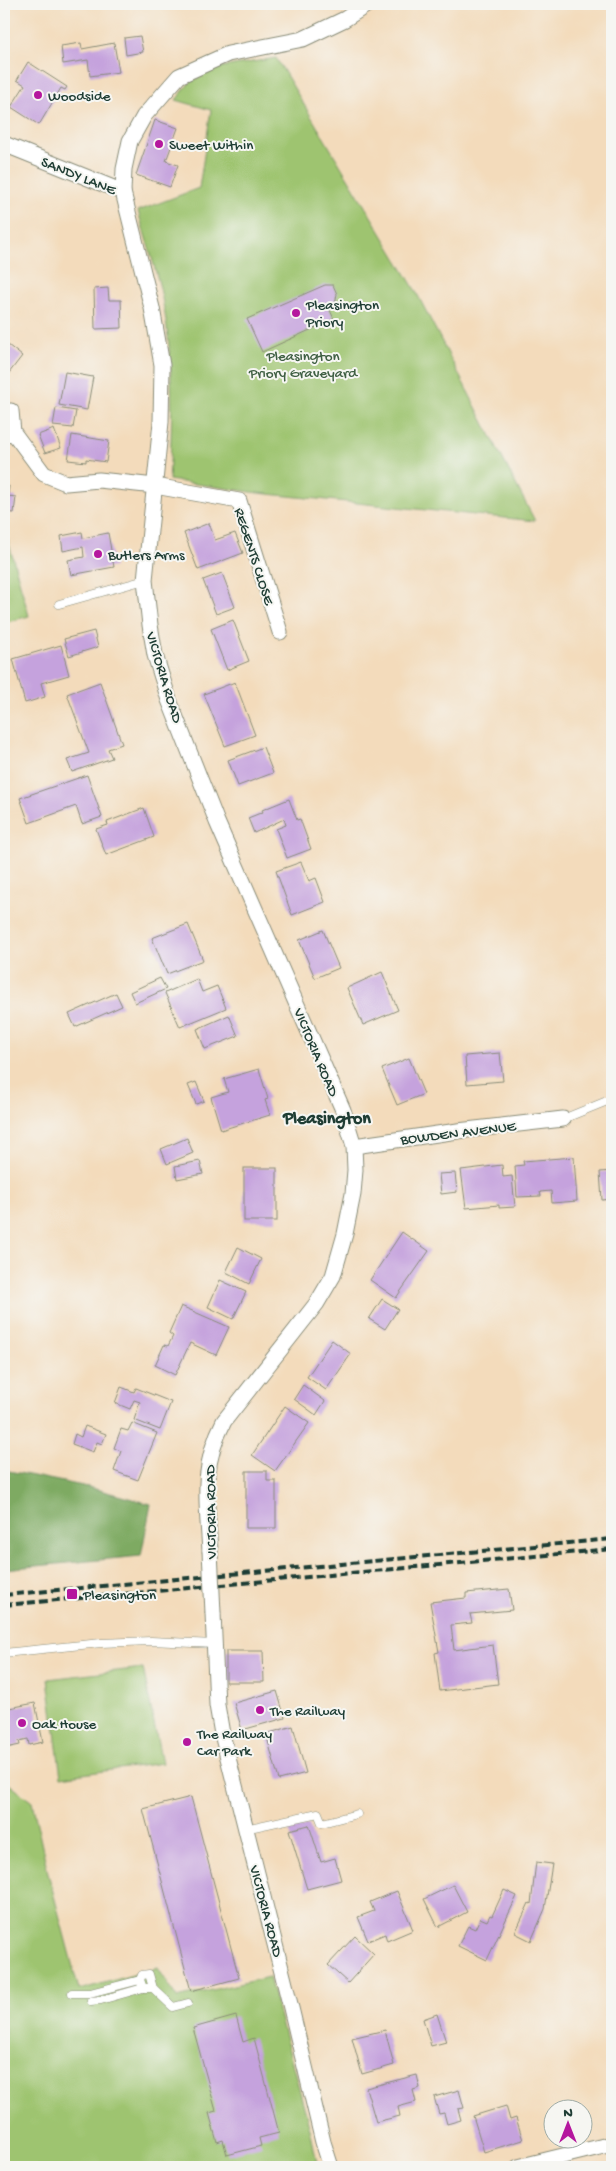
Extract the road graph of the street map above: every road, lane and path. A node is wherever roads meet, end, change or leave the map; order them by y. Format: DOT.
graph roads {
  1 [pos="368,4"];
  2 [pos="4,144"];
  3 [pos="123,192"];
  4 [pos="138,254"];
  5 [pos="11,411"];
  6 [pos="8,433"];
  7 [pos="155,486"];
  8 [pos="145,580"];
  9 [pos="59,604"];
  10 [pos="280,632"];
  11 [pos="612,1099"];
  12 [pos="563,1119"];
  13 [pos="354,1146"];
  14 [pos="214,1644"];
  15 [pos="4,1653"];
  16 [pos="357,1814"];
  17 [pos="245,1829"];
  18 [pos="142,1984"];
  19 [pos="153,1988"];
  20 [pos="72,1993"];
  21 [pos="91,2001"];
  22 [pos="188,2003"];
  23 [pos="612,2144"];
  24 [pos="331,2167"];
  25 [pos="518,2167"];
  1 -- 3 [label="street"];
  2 -- 3 [label="street, SANDY LANE"];
  3 -- 4 [label="street, SANDY LANE"];
  4 -- 7 [label="street, VICTORIA ROAD"];
  5 -- 6 [label="street"];
  6 -- 7 [label="street"];
  7 -- 8 [label="street, VICTORIA ROAD"];
  7 -- 10 [label="street, REGENTS CLOSE"];
  8 -- 9 [label="lane"];
  8 -- 13 [label="street, VICTORIA ROAD"];
  11 -- 12 [label="lane"];
  12 -- 13 [label="street, BOWDEN AVENUE"];
  13 -- 14 [label="street, VICTORIA ROAD, bridge"];
  14 -- 15 [label="lane"];
  14 -- 17 [label="street, VICTORIA ROAD"];
  16 -- 17 [label="lane"];
  17 -- 24 [label="street, VICTORIA ROAD"];
  18 -- 19 [label="lane"];
  18 -- 19 [label="lane"];
  18 -- 20 [label="lane"];
  18 -- 21 [label="lane"];
  19 -- 22 [label="lane"];
  23 -- 25 [label="street"];
}
